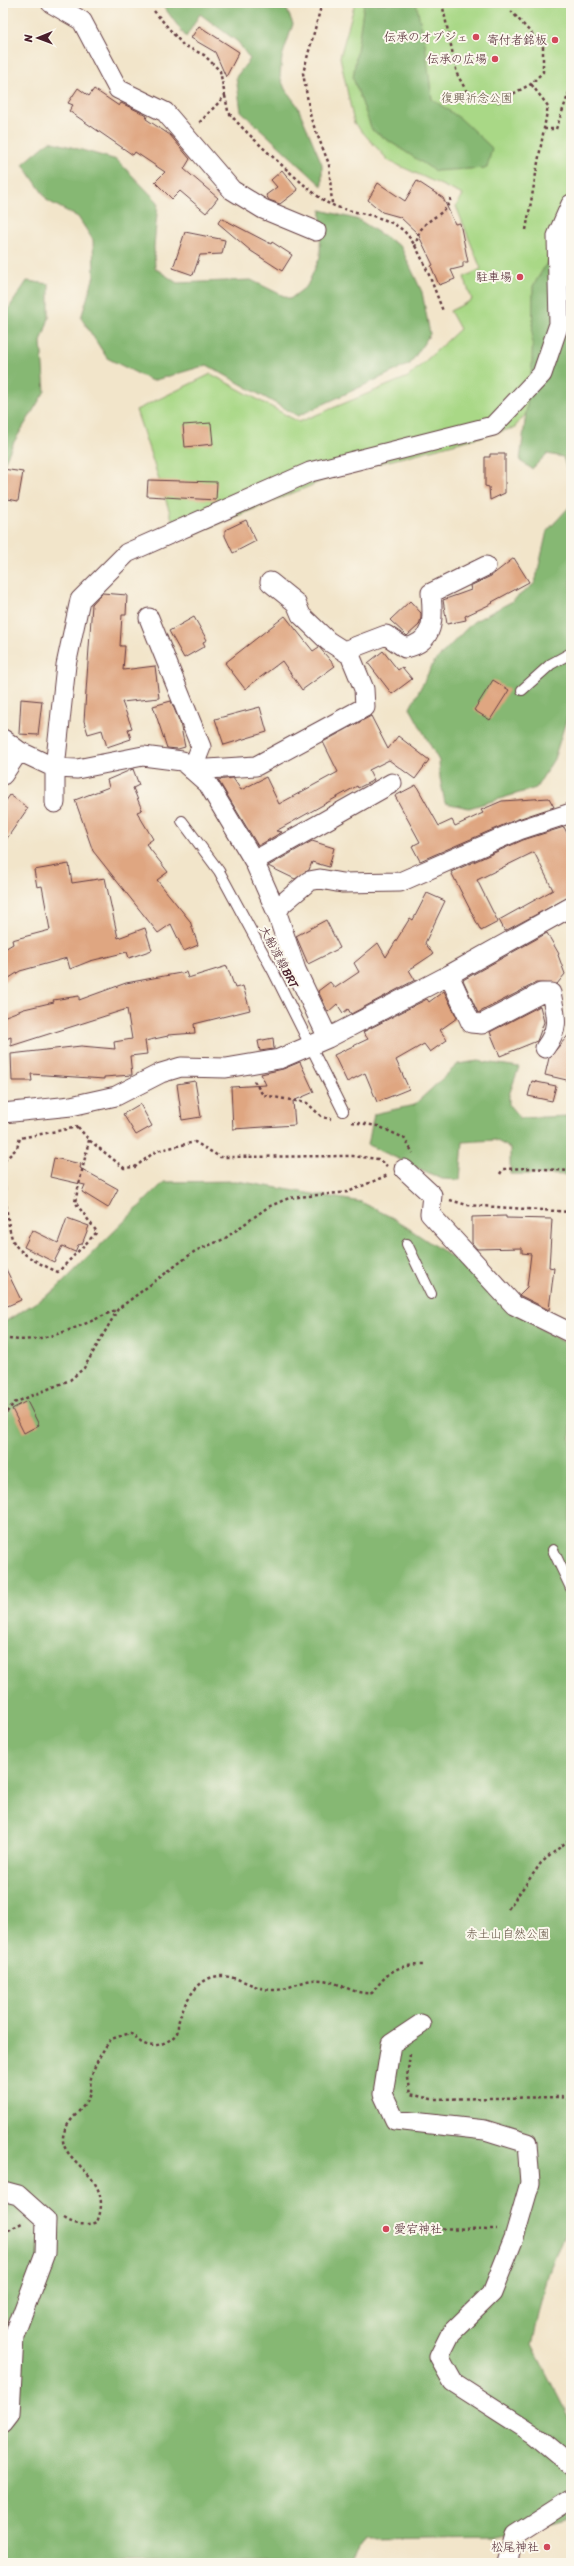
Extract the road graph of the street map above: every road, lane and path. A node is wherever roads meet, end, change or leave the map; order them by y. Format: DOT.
graph roads {
  1 [pos="51,3"];
  2 [pos="322,3"];
  3 [pos="442,3"];
  4 [pos="154,11"];
  5 [pos="511,12"];
  6 [pos="531,84"];
  7 [pos="571,87"];
  8 [pos="225,96"];
  9 [pos="544,129"];
  10 [pos="186,136"];
  11 [pos="451,196"];
  12 [pos="332,204"];
  13 [pos="571,204"];
  14 [pos="526,230"];
  15 [pos="316,231"];
  16 [pos="415,247"];
  17 [pos="443,311"];
  18 [pos="486,566"];
  19 [pos="270,582"];
  20 [pos="149,618"];
  21 [pos="344,651"];
  22 [pos="571,653"];
  23 [pos="522,690"];
  24 [pos="3,739"];
  25 [pos="19,751"];
  26 [pos="55,768"];
  27 [pos="192,770"];
  28 [pos="3,774"];
  29 [pos="392,783"];
  30 [pos="55,803"];
  31 [pos="571,813"];
  32 [pos="182,821"];
  33 [pos="254,861"];
  34 [pos="571,907"];
  35 [pos="277,913"];
  36 [pos="449,975"];
  37 [pos="328,1038"];
  38 [pos="310,1046"];
  39 [pos="545,1048"];
  40 [pos="71,1106"];
  41 [pos="343,1111"];
  42 [pos="3,1113"];
  43 [pos="78,1127"];
  44 [pos="89,1140"];
  45 [pos="399,1171"];
  46 [pos="571,1171"];
  47 [pos="500,1174"];
  48 [pos="432,1196"];
  49 [pos="571,1212"];
  50 [pos="407,1244"];
  51 [pos="431,1294"];
  52 [pos="118,1309"];
  53 [pos="571,1333"];
  54 [pos="3,1338"];
  55 [pos="3,1417"];
  56 [pos="553,1550"];
  57 [pos="571,1588"];
  58 [pos="571,1838"];
  59 [pos="508,1909"];
  60 [pos="423,1965"];
  61 [pos="417,2027"];
  62 [pos="571,2100"];
  63 [pos="3,2191"];
  64 [pos="46,2220"];
  65 [pos="400,2228"];
  66 [pos="516,2230"];
  67 [pos="3,2423"];
  68 [pos="571,2465"];
  69 [pos="571,2499"];
  70 [pos="507,2563"];
  1 -- 10 [label="street"];
  2 -- 12 [label="path"];
  3 -- 6 [label="path"];
  4 -- 8 [label="path"];
  5 -- 6 [label="path"];
  6 -- 9 [label="path"];
  7 -- 9 [label="path"];
  8 -- 10 [label="path"];
  8 -- 12 [label="path"];
  9 -- 14 [label="path"];
  10 -- 15 [label="street"];
  11 -- 16 [label="path"];
  12 -- 16 [label="path"];
  13 -- 26 [label="street"];
  16 -- 17 [label="path"];
  18 -- 21 [label="street"];
  19 -- 21 [label="street"];
  20 -- 27 [label="street"];
  21 -- 27 [label="street"];
  22 -- 23 [label="lane"];
  24 -- 25 [label="street"];
  25 -- 26 [label="street"];
  25 -- 28 [label="street"];
  26 -- 27 [label="street"];
  26 -- 30 [label="street"];
  27 -- 33 [label="street"];
  29 -- 33 [label="street"];
  31 -- 35 [label="street"];
  32 -- 38 [label="lane, 大船渡線BRT"];
  33 -- 35 [label="street"];
  34 -- 36 [label="street"];
  35 -- 37 [label="street"];
  36 -- 37 [label="street"];
  36 -- 39 [label="street"];
  37 -- 38 [label="street"];
  38 -- 40 [label="street"];
  38 -- 41 [label="lane, 大船渡線BRT"];
  40 -- 42 [label="street"];
  40 -- 43 [label="path"];
  43 -- 44 [label="path"];
  43 -- 44 [label="path"];
  44 -- 45 [label="path"];
  45 -- 48 [label="street"];
  45 -- 52 [label="path"];
  46 -- 47 [label="path"];
  48 -- 49 [label="path"];
  48 -- 53 [label="street"];
  50 -- 51 [label="lane"];
  52 -- 54 [label="path"];
  52 -- 55 [label="path"];
  56 -- 57 [label="lane"];
  58 -- 59 [label="path"];
  60 -- 64 [label="path"];
  61 -- 62 [label="path"];
  61 -- 66 [label="street"];
  63 -- 64 [label="street"];
  64 -- 67 [label="street"];
  65 -- 66 [label="path"];
  66 -- 68 [label="street"];
  69 -- 70 [label="street"];
}
